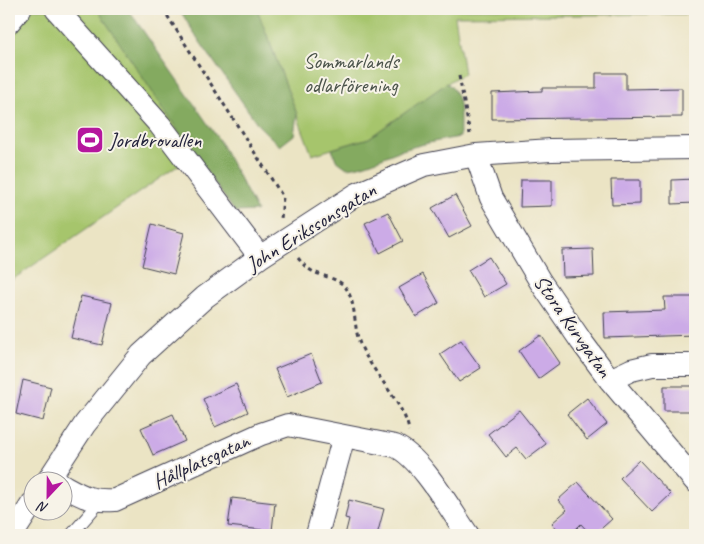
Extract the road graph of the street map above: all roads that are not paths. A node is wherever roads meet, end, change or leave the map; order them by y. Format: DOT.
graph roads {
  1 [pos="20,9"];
  2 [pos="56,9"];
  3 [pos="9,22"];
  4 [pos="695,148"];
  5 [pos="476,154"];
  6 [pos="260,256"];
  7 [pos="695,365"];
  8 [pos="610,380"];
  9 [pos="344,436"];
  10 [pos="59,472"];
  11 [pos="695,481"];
  12 [pos="72,491"];
  13 [pos="100,502"];
  14 [pos="22,520"];
  15 [pos="12,535"];
  16 [pos="71,535"];
  17 [pos="317,535"];
  18 [pos="468,535"];
  1 -- 3 [label="street"];
  2 -- 6 [label="street"];
  4 -- 5 [label="street, John Erikssonsgatan"];
  5 -- 6 [label="street, John Erikssonsgatan"];
  5 -- 8 [label="street, Stora Kurvgatan"];
  6 -- 10 [label="street, John Erikssonsgatan"];
  7 -- 8 [label="street"];
  8 -- 11 [label="street, Stora Kurvgatan"];
  9 -- 13 [label="street, Hållplatsgatan"];
  9 -- 17 [label="street"];
  9 -- 18 [label="street, Hållplatsgatan"];
  12 -- 13 [label="street"];
  13 -- 16 [label="lane"];
  14 -- 15 [label="street"];
}
